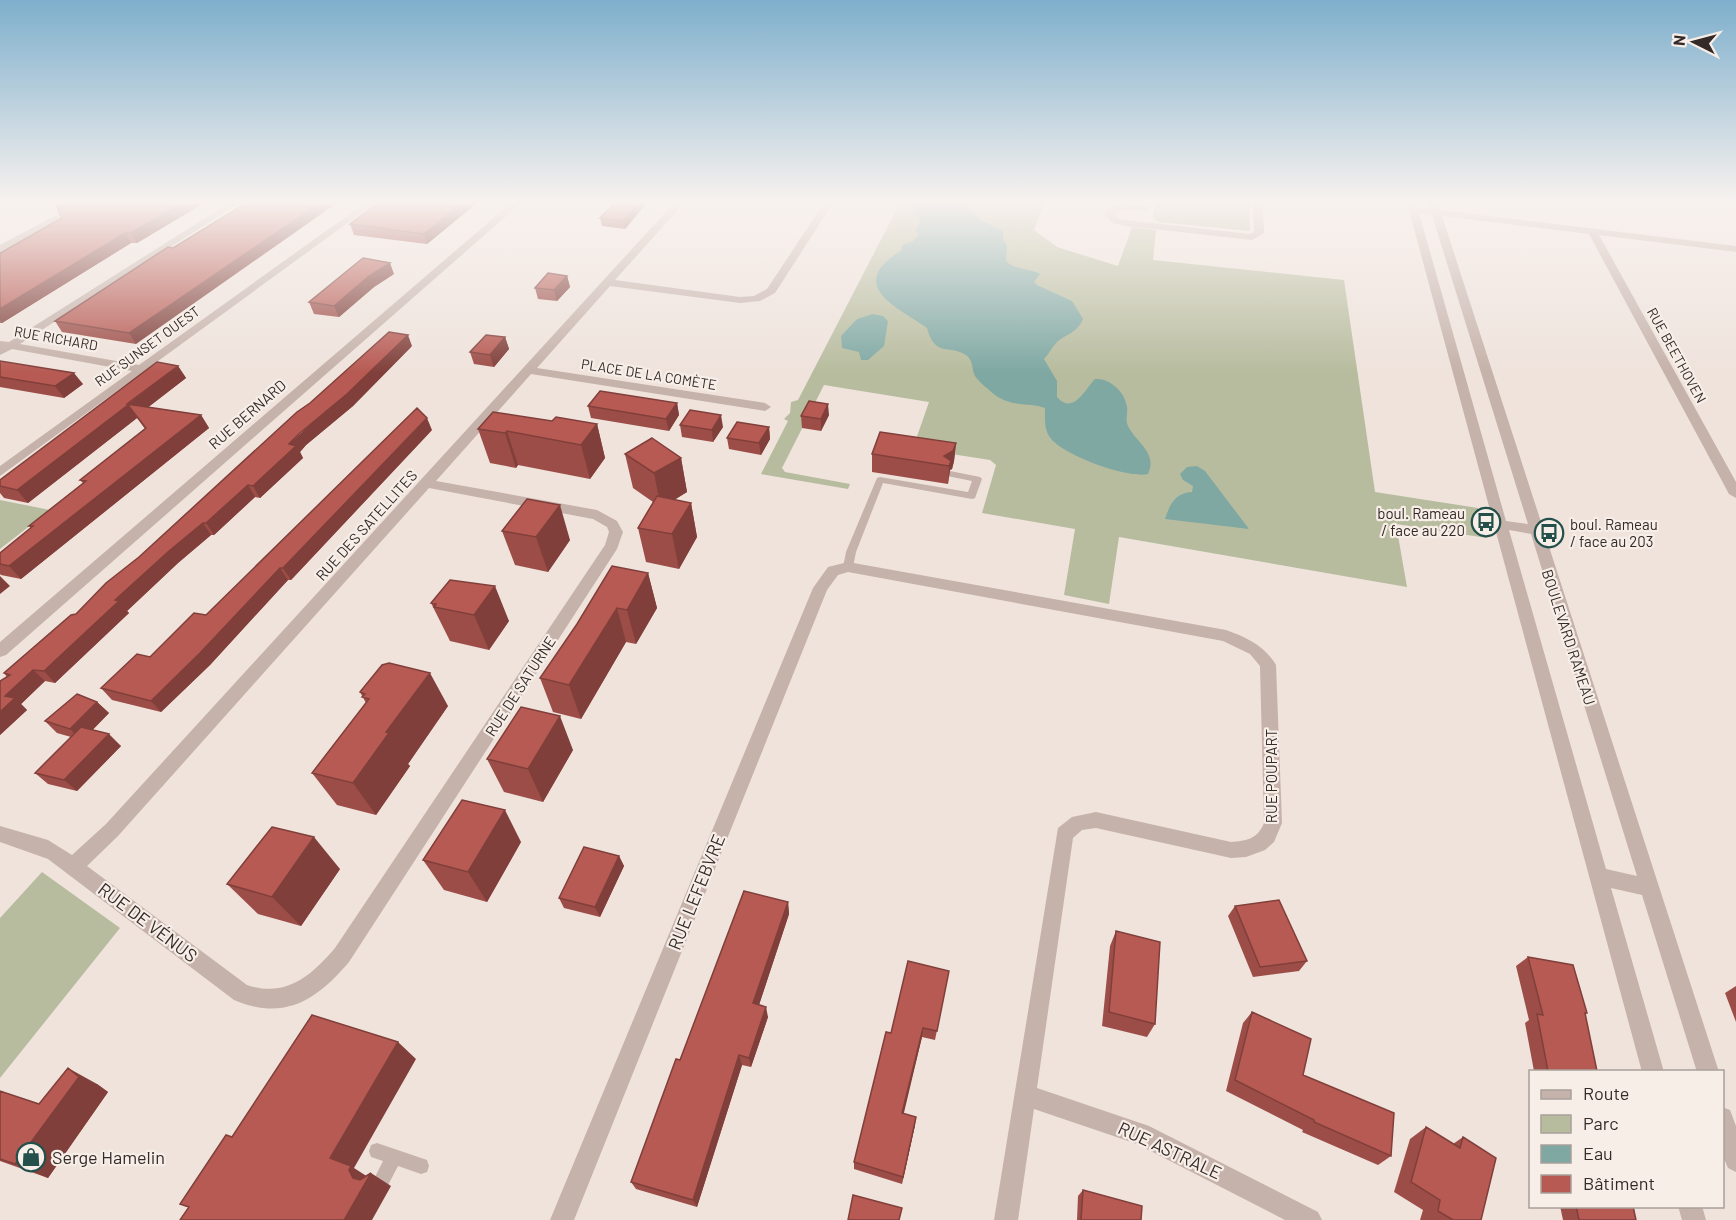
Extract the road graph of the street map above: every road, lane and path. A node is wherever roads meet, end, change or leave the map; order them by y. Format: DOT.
graph roads {
  1 [pos="142,260"];
  2 [pos="291,260"];
  3 [pos="449,260"];
  4 [pos="627,260"];
  5 [pos="791,260"];
  6 [pos="1432,260"];
  7 [pos="1446,260"];
  8 [pos="1608,260"];
  9 [pos="607,282"];
  10 [pos="3,347"];
  11 [pos="1467,357"];
  12 [pos="141,369"];
  13 [pos="528,370"];
  14 [pos="765,407"];
  15 [pos="0,472"];
  16 [pos="950,474"];
  17 [pos="425,483"];
  18 [pos="1736,494"];
  19 [pos="1499,524"];
  20 [pos="1535,530"];
  21 [pos="843,568"];
  22 [pos="0,651"];
  23 [pos="0,834"];
  24 [pos="73,866"];
  25 [pos="1599,876"];
  26 [pos="1649,888"];
  27 [pos="296,994"];
  28 [pos="1653,1070"];
  29 [pos="1708,1070"];
  30 [pos="1024,1095"];
  31 [pos="1724,1124"];
  32 [pos="377,1151"];
  33 [pos="394,1157"];
  34 [pos="1736,1160"];
  35 [pos="421,1166"];
  36 [pos="380,1182"];
  37 [pos="562,1220"];
  38 [pos="1006,1220"];
  39 [pos="1310,1220"];
  1 -- 10 [label="street"];
  2 -- 12 [label="street, RUE SUNSET OUEST"];
  3 -- 22 [label="street, RUE BERNARD"];
  4 -- 9 [label="street, RUE DES SATELLITES"];
  5 -- 9 [label="street"];
  6 -- 11 [label="street, BOULEVARD RAMEAU"];
  7 -- 11 [label="street, BOULEVARD RAMEAU"];
  8 -- 18 [label="street, RUE BEETHOVEN"];
  9 -- 13 [label="street, RUE DES SATELLITES"];
  10 -- 12 [label="street, RUE RICHARD"];
  11 -- 19 [label="street, BOULEVARD RAMEAU"];
  11 -- 20 [label="street, BOULEVARD RAMEAU"];
  12 -- 15 [label="street, RUE SUNSET OUEST"];
  13 -- 14 [label="street, PLACE DE LA COMÈTE"];
  13 -- 17 [label="street, RUE DES SATELLITES"];
  16 -- 21 [label="lane"];
  17 -- 24 [label="street, RUE DES SATELLITES"];
  17 -- 27 [label="street, RUE DE SATURNE"];
  19 -- 20 [label="street"];
  19 -- 25 [label="street, BOULEVARD RAMEAU"];
  20 -- 26 [label="street, BOULEVARD RAMEAU"];
  21 -- 30 [label="street, RUE POUPART"];
  21 -- 37 [label="street, RUE LEFEBVRE"];
  23 -- 24 [label="street, RUE DE VÉNUS"];
  24 -- 27 [label="street, RUE DE VÉNUS"];
  25 -- 26 [label="street"];
  25 -- 28 [label="street, BOULEVARD RAMEAU"];
  26 -- 29 [label="street, BOULEVARD RAMEAU"];
  30 -- 38 [label="street, RUE POUPART"];
  30 -- 39 [label="street, RUE ASTRALE"];
  31 -- 34 [label="street"];
  32 -- 33 [label="lane"];
  33 -- 35 [label="lane"];
  33 -- 36 [label="lane"];
}
